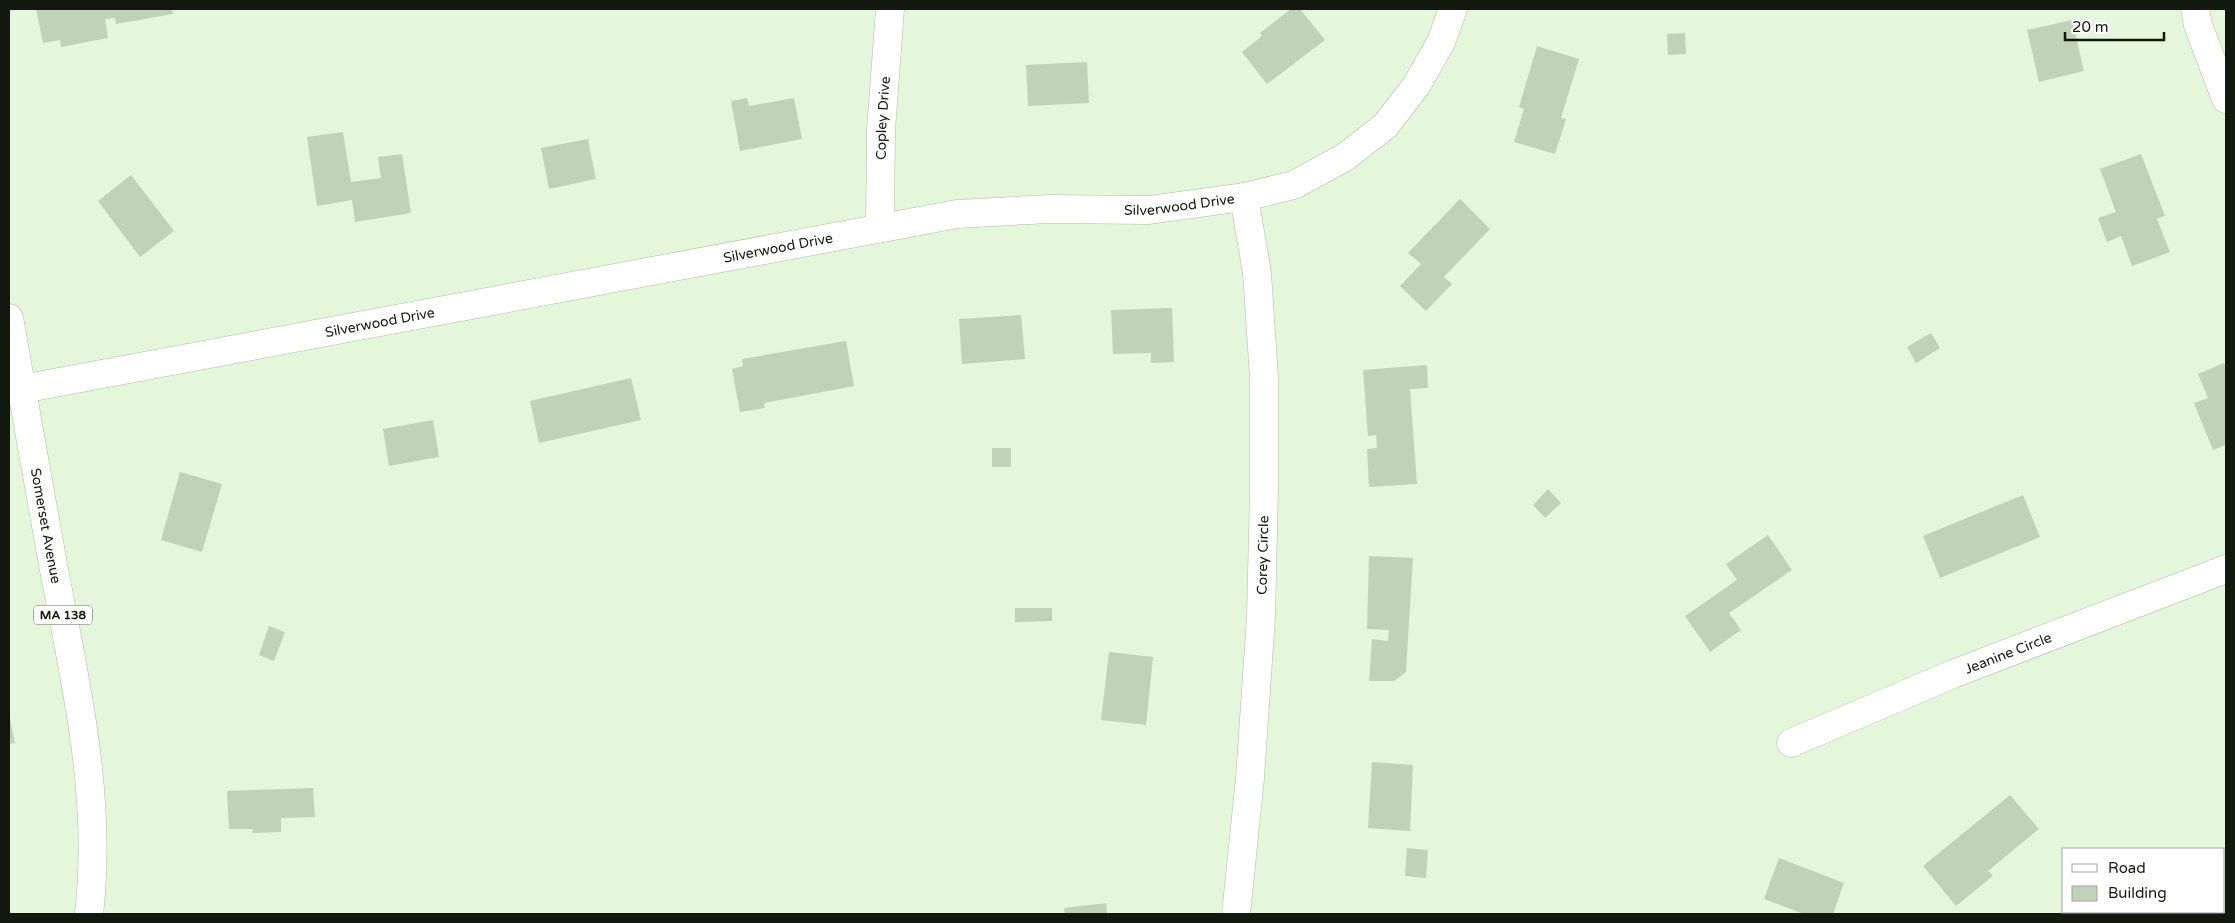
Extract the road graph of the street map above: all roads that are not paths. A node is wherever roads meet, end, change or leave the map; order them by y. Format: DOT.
graph roads {
  1 [pos="890,9"];
  2 [pos="1454,9"];
  3 [pos="2195,9"];
  4 [pos="2226,99"];
  5 [pos="1244,197"];
  6 [pos="880,228"];
  7 [pos="9,318"];
  8 [pos="22,389"];
  9 [pos="2226,569"];
  10 [pos="1791,743"];
  11 [pos="89,914"];
  12 [pos="1236,914"];
  1 -- 6 [label="street, Copley Drive"];
  2 -- 5 [label="street, Silverwood Drive"];
  3 -- 4 [label="street"];
  5 -- 6 [label="street, Silverwood Drive"];
  5 -- 12 [label="street, Corey Circle"];
  6 -- 8 [label="street, Silverwood Drive"];
  7 -- 8 [label="street, Somerset Avenue / MA 138"];
  8 -- 11 [label="street, Somerset Avenue / MA 138"];
  9 -- 10 [label="street, Jeanine Circle"];
}
